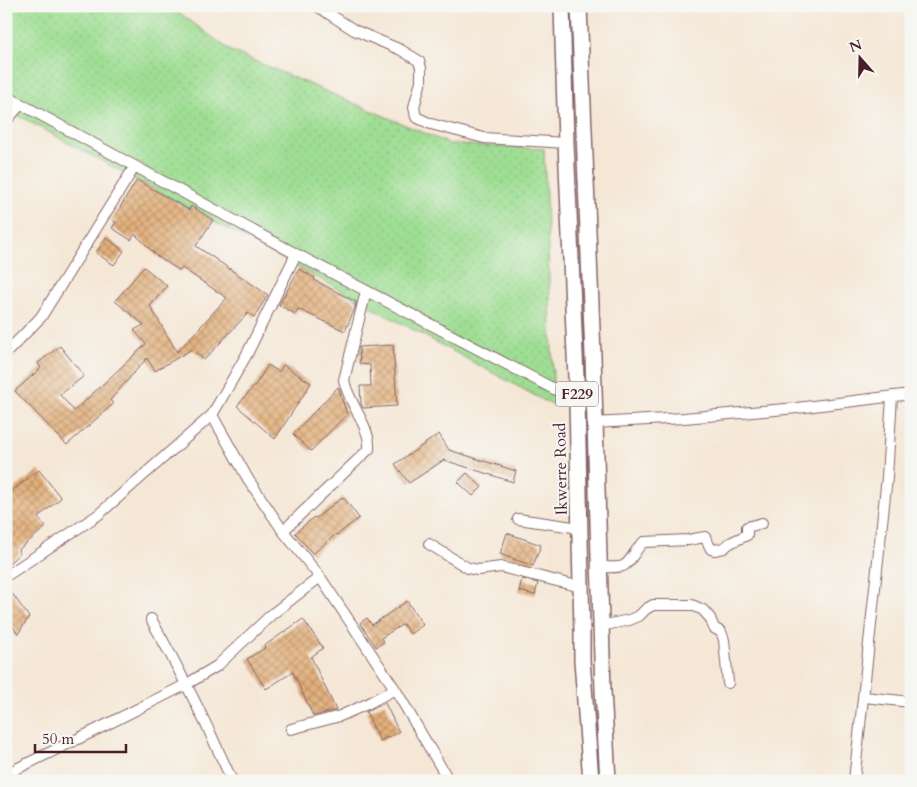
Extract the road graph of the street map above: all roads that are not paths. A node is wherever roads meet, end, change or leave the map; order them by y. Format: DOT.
graph roads {
  1 [pos="317,6"];
  2 [pos="562,6"];
  3 [pos="579,6"];
  4 [pos="6,96"];
  5 [pos="21,104"];
  6 [pos="6,121"];
  7 [pos="566,143"];
  8 [pos="135,166"];
  9 [pos="296,254"];
  10 [pos="366,290"];
  11 [pos="6,352"];
  12 [pos="911,394"];
  13 [pos="892,396"];
  14 [pos="578,401"];
  15 [pos="212,415"];
  16 [pos="594,423"];
  17 [pos="518,519"];
  18 [pos="762,523"];
  19 [pos="580,528"];
  20 [pos="283,531"];
  21 [pos="428,544"];
  22 [pos="599,567"];
  23 [pos="6,576"];
  24 [pos="320,577"];
  25 [pos="581,587"];
  26 [pos="151,619"];
  27 [pos="601,626"];
  28 [pos="728,683"];
  29 [pos="187,684"];
  30 [pos="395,689"];
  31 [pos="864,697"];
  32 [pos="911,702"];
  33 [pos="291,729"];
  34 [pos="6,774"];
  35 [pos="232,781"];
  36 [pos="449,781"];
  37 [pos="591,781"];
  38 [pos="608,781"];
  39 [pos="854,781"];
  1 -- 7 [label="street"];
  2 -- 7 [label="main road, Ikwerre Road / F229"];
  3 -- 16 [label="main road, F229"];
  4 -- 5 [label="street"];
  5 -- 6 [label="street"];
  5 -- 8 [label="street"];
  7 -- 14 [label="main road, Ikwerre Road / F229"];
  8 -- 9 [label="street"];
  8 -- 11 [label="street"];
  9 -- 10 [label="street"];
  9 -- 15 [label="street"];
  10 -- 14 [label="street"];
  10 -- 20 [label="street"];
  12 -- 13 [label="street"];
  13 -- 16 [label="street"];
  13 -- 31 [label="street"];
  14 -- 19 [label="main road, Ikwerre Road / F229"];
  15 -- 20 [label="street"];
  15 -- 23 [label="street"];
  16 -- 22 [label="main road, F229"];
  17 -- 19 [label="street"];
  18 -- 22 [label="street"];
  19 -- 25 [label="main road, Ikwerre Road / F229"];
  20 -- 24 [label="street"];
  21 -- 25 [label="street"];
  22 -- 27 [label="main road, F229"];
  24 -- 29 [label="street"];
  24 -- 30 [label="street"];
  25 -- 37 [label="main road, Ikwerre Road / F229"];
  26 -- 29 [label="street"];
  27 -- 28 [label="street"];
  27 -- 38 [label="main road, F229"];
  29 -- 34 [label="street"];
  29 -- 35 [label="street"];
  30 -- 33 [label="street"];
  30 -- 36 [label="street"];
  31 -- 32 [label="street"];
  31 -- 39 [label="street"];
}
